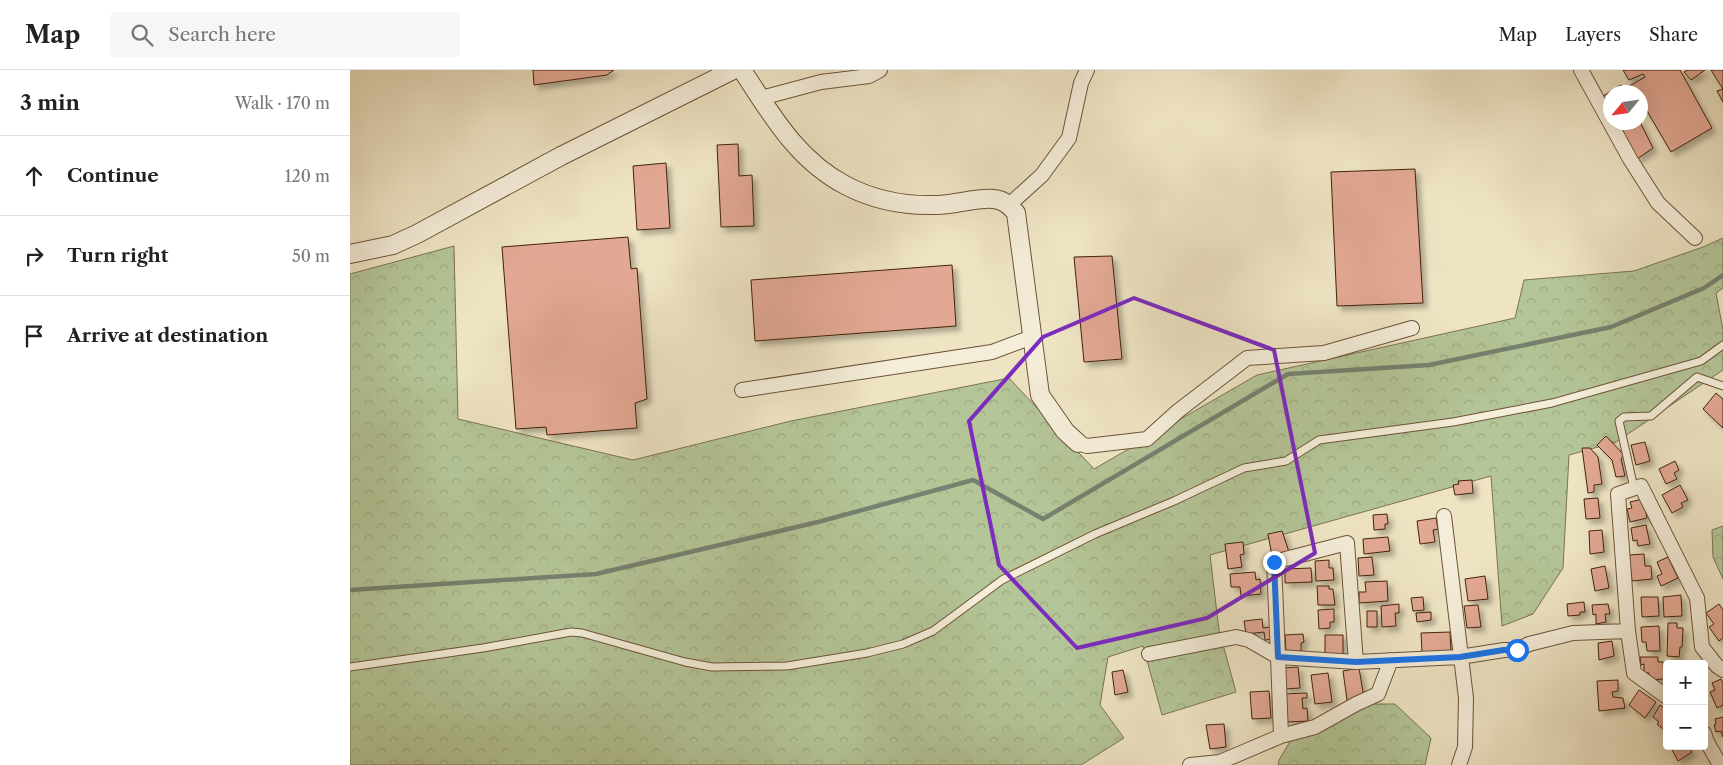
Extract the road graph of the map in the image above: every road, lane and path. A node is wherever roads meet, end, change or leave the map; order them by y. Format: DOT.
graph roads {
  1 [pos="733,70"];
  2 [pos="742,70"];
  3 [pos="880,70"];
  4 [pos="1087,70"];
  5 [pos="1581,70"];
  6 [pos="760,98"];
  7 [pos="1009,205"];
  8 [pos="1695,238"];
  9 [pos="350,254"];
  10 [pos="1412,328"];
  11 [pos="1032,337"];
  12 [pos="1723,345"];
  13 [pos="1723,386"];
  14 [pos="742,390"];
  15 [pos="1078,443"];
  16 [pos="1634,488"];
  17 [pos="1444,516"];
  18 [pos="1628,631"];
  19 [pos="1702,647"];
  20 [pos="1149,654"];
  21 [pos="1278,657"];
  22 [pos="1460,657"];
  23 [pos="1391,660"];
  24 [pos="1701,660"];
  25 [pos="1356,662"];
  26 [pos="350,667"];
  27 [pos="1723,670"];
  28 [pos="1663,694"];
  29 [pos="1280,736"];
  30 [pos="1708,744"];
  31 [pos="1190,765"];
  32 [pos="1459,765"];
  33 [pos="1720,765"];
  1 -- 9 [label="street"];
  2 -- 6 [label="street"];
  3 -- 6 [label="street"];
  4 -- 7 [label="street"];
  5 -- 8 [label="street"];
  6 -- 7 [label="street"];
  7 -- 11 [label="street"];
  10 -- 15 [label="street"];
  11 -- 14 [label="street"];
  11 -- 15 [label="street"];
  12 -- 26 [label="lane"];
  13 -- 16 [label="lane"];
  16 -- 18 [label="street"];
  16 -- 19 [label="street"];
  17 -- 22 [label="street"];
  18 -- 22 [label="street"];
  18 -- 28 [label="street"];
  19 -- 24 [label="street"];
  19 -- 27 [label="street"];
  20 -- 21 [label="street"];
  21 -- 25 [label="street"];
  21 -- 25 [label="street"];
  21 -- 29 [label="street"];
  22 -- 23 [label="street"];
  22 -- 32 [label="street"];
  23 -- 25 [label="street"];
  23 -- 29 [label="street"];
  29 -- 31 [label="street"];
  30 -- 33 [label="street"];
}
